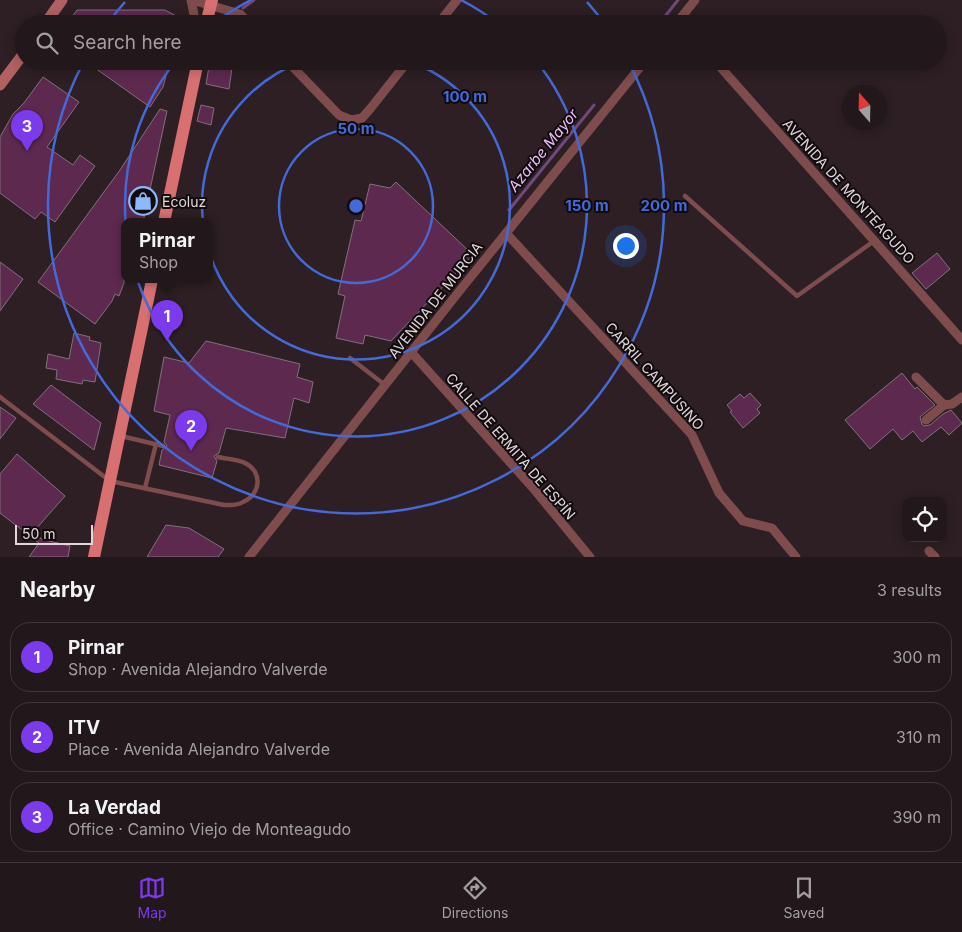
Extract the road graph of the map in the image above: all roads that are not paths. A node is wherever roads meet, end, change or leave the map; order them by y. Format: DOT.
graph roads {
  1 [pos="62,0"];
  2 [pos="192,0"];
  3 [pos="457,0"];
  4 [pos="695,0"];
  5 [pos="211,3"];
  6 [pos="51,15"];
  7 [pos="194,15"];
  8 [pos="241,15"];
  9 [pos="445,15"];
  10 [pos="685,15"];
  11 [pos="15,65"];
  12 [pos="196,70"];
  13 [pos="296,70"];
  14 [pos="401,70"];
  15 [pos="638,70"];
  16 [pos="723,70"];
  17 [pos="0,85"];
  18 [pos="685,196"];
  19 [pos="165,218"];
  20 [pos="506,233"];
  21 [pos="874,240"];
  22 [pos="151,283"];
  23 [pos="962,340"];
  24 [pos="411,352"];
  25 [pos="350,358"];
  26 [pos="916,377"];
  27 [pos="386,385"];
  28 [pos="0,397"];
  29 [pos="962,397"];
  30 [pos="944,405"];
  31 [pos="926,420"];
  32 [pos="120,435"];
  33 [pos="156,444"];
  34 [pos="163,446"];
  35 [pos="218,457"];
  36 [pos="110,480"];
  37 [pos="145,488"];
  38 [pos="94,557"];
  39 [pos="249,557"];
  40 [pos="590,557"];
  41 [pos="796,557"];
  1 -- 6 [label="street"];
  2 -- 5 [label="street"];
  2 -- 7 [label="street"];
  3 -- 9 [label="street"];
  4 -- 10 [label="street"];
  5 -- 8 [label="street"];
  11 -- 17 [label="street"];
  12 -- 19 [label="main road"];
  13 -- 14 [label="street"];
  15 -- 20 [label="street, AVENIDA DE MURCIA"];
  16 -- 21 [label="street, AVENIDA DE MONTEAGUDO"];
  18 -- 21 [label="lane"];
  20 -- 24 [label="street, AVENIDA DE MURCIA"];
  20 -- 41 [label="street, CARRIL CAMPUSINO"];
  21 -- 23 [label="street, AVENIDA DE MONTEAGUDO"];
  22 -- 32 [label="main road"];
  24 -- 27 [label="street, AVENIDA DE MURCIA"];
  24 -- 40 [label="street, CALLE DE ERMITA DE ESPÍN"];
  25 -- 27 [label="lane"];
  26 -- 30 [label="street"];
  27 -- 39 [label="street, AVENIDA DE MURCIA"];
  28 -- 36 [label="lane"];
  29 -- 30 [label="street"];
  30 -- 31 [label="street"];
  32 -- 33 [label="lane"];
  32 -- 36 [label="main road"];
  33 -- 34 [label="lane"];
  33 -- 37 [label="lane"];
  35 -- 37 [label="lane"];
  36 -- 37 [label="lane"];
  36 -- 38 [label="main road"];
}
